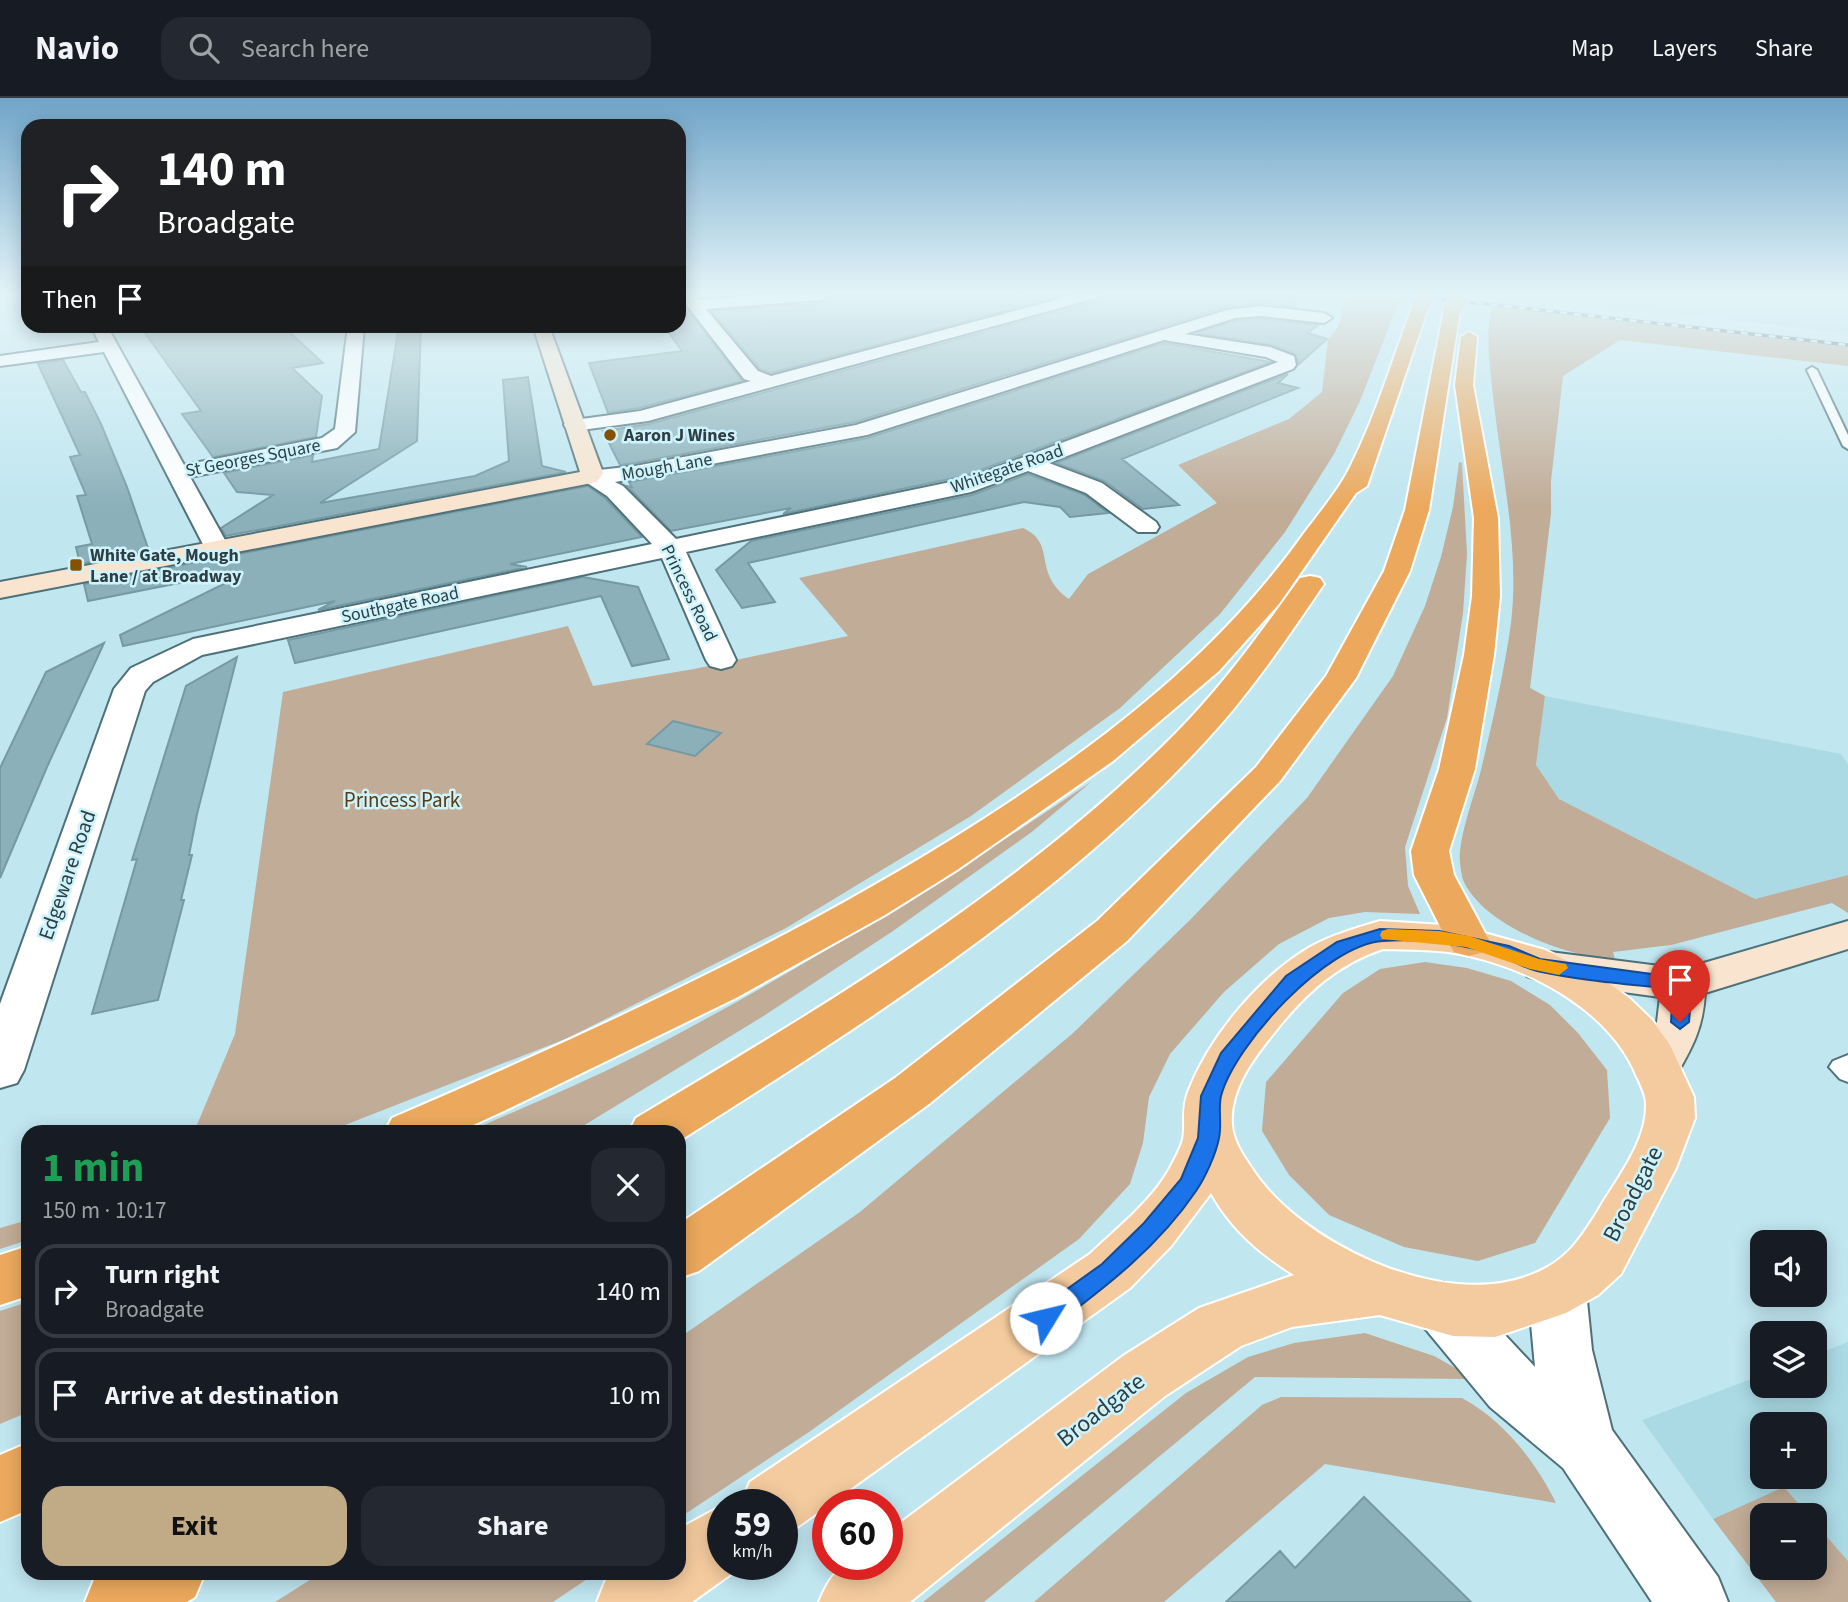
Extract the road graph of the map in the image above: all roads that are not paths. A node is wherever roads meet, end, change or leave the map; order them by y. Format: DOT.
graph roads {
  1 [pos="118,365"];
  2 [pos="352,365"];
  3 [pos="554,365"];
  4 [pos="743,365"];
  5 [pos="833,365"];
  6 [pos="1067,365"];
  7 [pos="1286,365"];
  8 [pos="1419,365"];
  9 [pos="1443,365"];
  10 [pos="1462,365"];
  11 [pos="1812,370"];
  12 [pos="771,382"];
  13 [pos="575,425"];
  14 [pos="1848,446"];
  15 [pos="1028,463"];
  16 [pos="1364,463"];
  17 [pos="176,473"];
  18 [pos="589,477"];
  19 [pos="1147,527"];
  20 [pos="217,549"];
  21 [pos="671,549"];
  22 [pos="0,590"];
  23 [pos="720,660"];
  24 [pos="136,681"];
  25 [pos="1848,935"];
  26 [pos="1469,942"];
  27 [pos="1537,965"];
  28 [pos="1683,984"];
  29 [pos="1659,1064"];
  30 [pos="1848,1064"];
  31 [pos="0,1070"];
  32 [pos="1848,1073"];
  33 [pos="426,1125"];
  34 [pos="666,1125"];
  35 [pos="1209,1138"];
  36 [pos="686,1249"];
  37 [pos="21,1273"];
  38 [pos="0,1280"];
  39 [pos="1382,1289"];
  40 [pos="1558,1291"];
  41 [pos="1443,1308"];
  42 [pos="1585,1446"];
  43 [pos="21,1478"];
  44 [pos="0,1489"];
  45 [pos="796,1489"];
  46 [pos="707,1550"];
  47 [pos="686,1564"];
  48 [pos="159,1580"];
  49 [pos="664,1580"];
  50 [pos="120,1602"];
  51 [pos="632,1602"];
  52 [pos="854,1602"];
  53 [pos="1693,1602"];
  1 -- 17 [label="street, St Georges Square"];
  2 -- 17 [label="street, St Georges Square"];
  3 -- 13 [label="street"];
  4 -- 12 [label="street"];
  5 -- 12 [label="street"];
  6 -- 18 [label="street, Mough Lane"];
  7 -- 15 [label="street, Whitegate Road"];
  8 -- 16 [label="highway"];
  9 -- 36 [label="highway"];
  10 -- 26 [label="highway"];
  11 -- 14 [label="lane"];
  12 -- 13 [label="street"];
  13 -- 18 [label="street"];
  15 -- 19 [label="street"];
  15 -- 21 [label="street, Whitegate Road"];
  16 -- 33 [label="highway"];
  16 -- 34 [label="highway"];
  17 -- 20 [label="street, St Georges Square"];
  18 -- 20 [label="street, Mough Lane"];
  18 -- 21 [label="street, Princess Road"];
  20 -- 22 [label="street, Mough Lane"];
  21 -- 23 [label="street, Princess Road"];
  21 -- 24 [label="street, Southgate Road"];
  24 -- 31 [label="street, Edgeware Road"];
  25 -- 28 [label="street, Broadgate"];
  26 -- 27 [label="main road, Broadgate"];
  26 -- 35 [label="main road, Broadgate"];
  27 -- 28 [label="street, Broadgate"];
  27 -- 29 [label="main road, Broadgate"];
  28 -- 29 [label="street"];
  29 -- 40 [label="main road, Broadgate"];
  30 -- 32 [label="lane"];
  35 -- 39 [label="main road, Broadgate"];
  35 -- 45 [label="main road, Broadgate"];
  37 -- 38 [label="highway"];
  39 -- 41 [label="main road, Broadgate"];
  39 -- 52 [label="main road, Broadgate"];
  40 -- 41 [label="main road, Broadgate"];
  40 -- 42 [label="street"];
  41 -- 42 [label="street"];
  42 -- 53 [label="street"];
  43 -- 44 [label="highway"];
  46 -- 47 [label="main road"];
  48 -- 50 [label="highway"];
  49 -- 51 [label="main road"];
}
